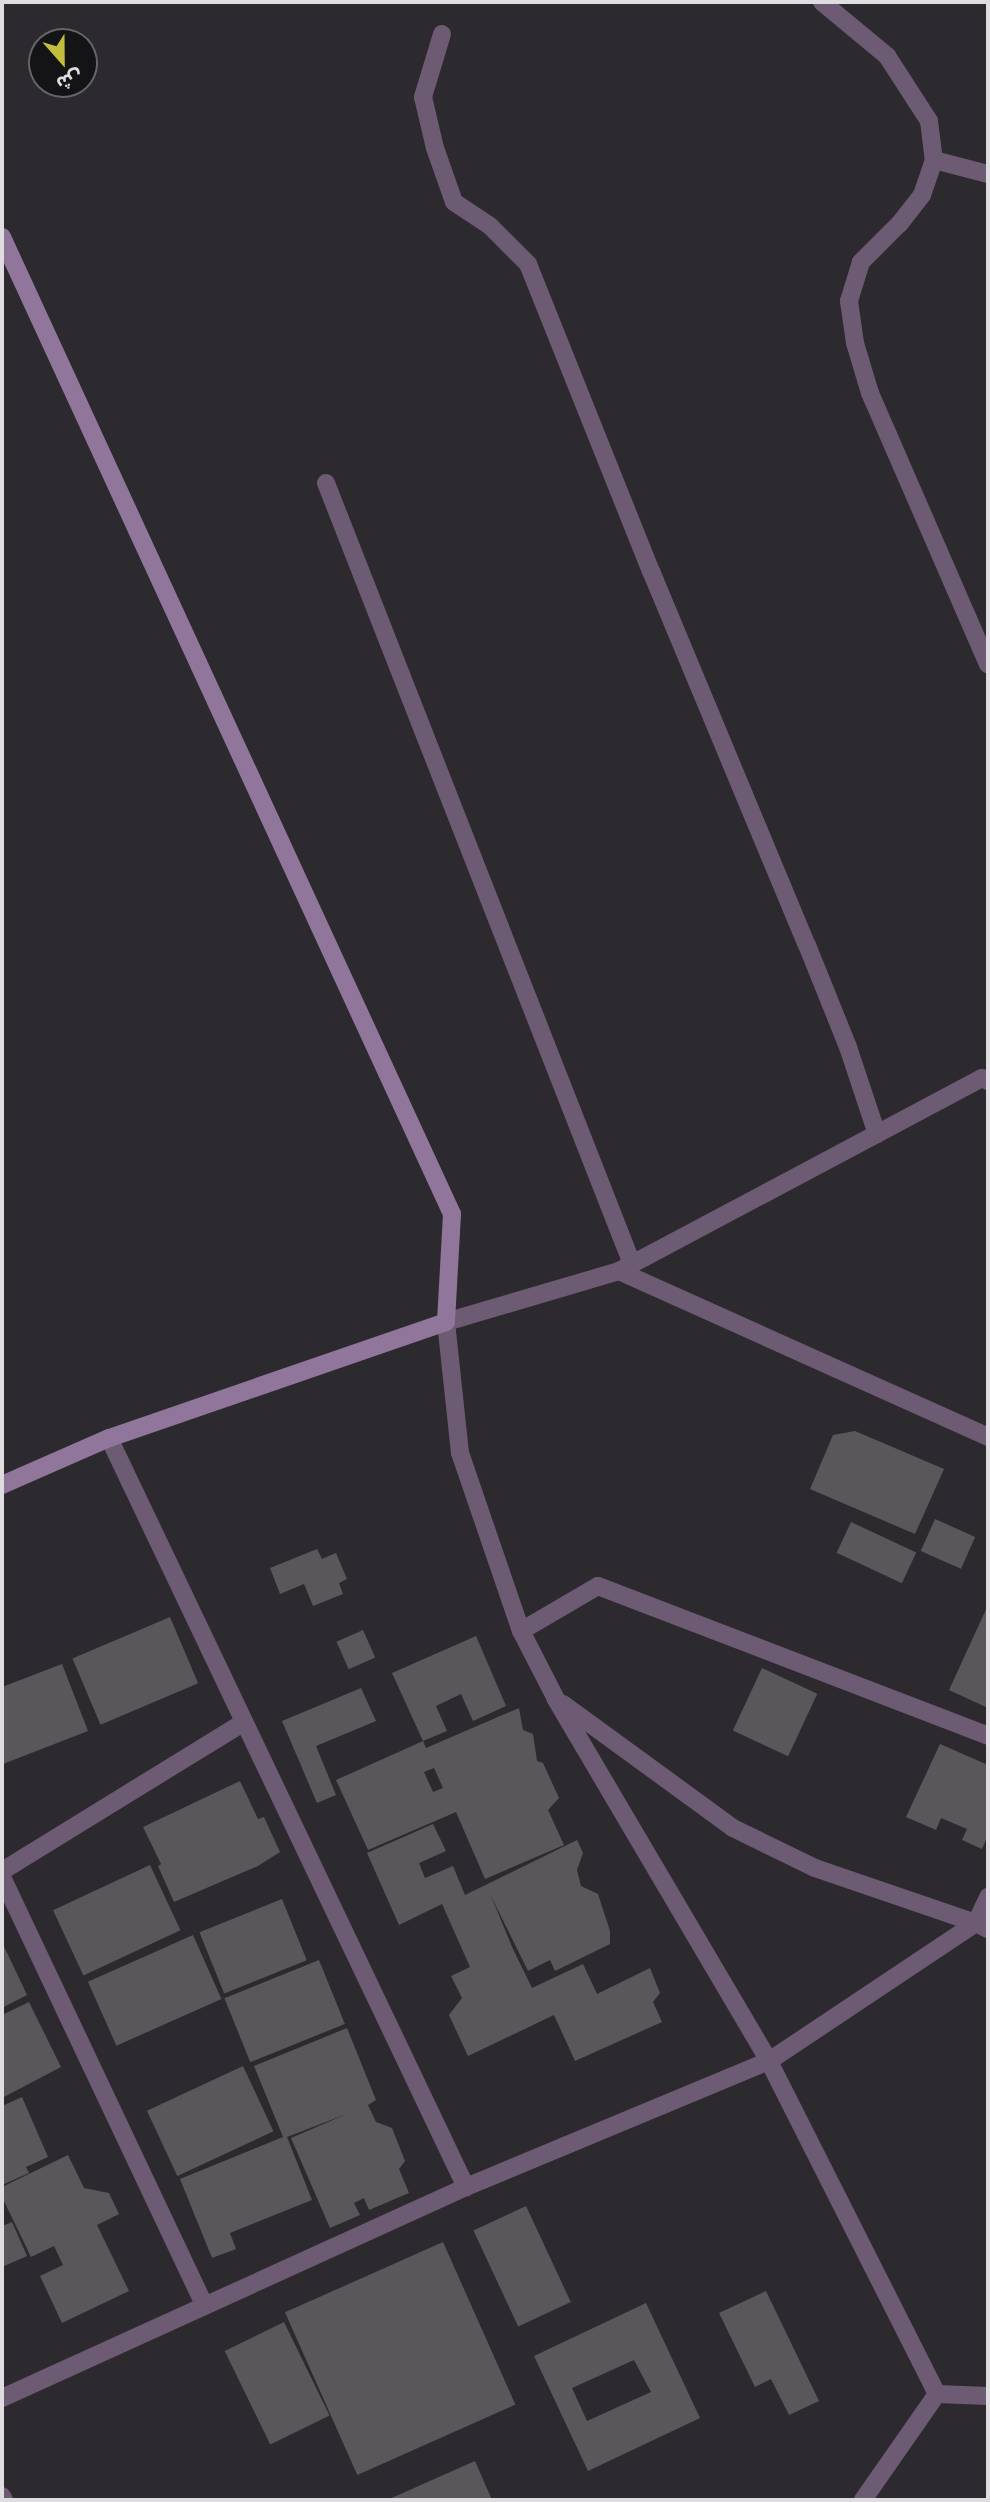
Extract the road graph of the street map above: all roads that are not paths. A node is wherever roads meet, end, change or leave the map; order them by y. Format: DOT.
graph roads {
  1 [pos="822,2"];
  2 [pos="442,34"];
  3 [pos="934,160"];
  4 [pos="988,174"];
  5 [pos="2,237"];
  6 [pos="326,483"];
  7 [pos="988,665"];
  8 [pos="988,1081"];
  9 [pos="877,1134"];
  10 [pos="626,1268"];
  11 [pos="446,1322"];
  12 [pos="988,1437"];
  13 [pos="109,1438"];
  14 [pos="2,1485"];
  15 [pos="521,1631"];
  16 [pos="556,1699"];
  17 [pos="243,1723"];
  18 [pos="988,1736"];
  19 [pos="2,1871"];
  20 [pos="2,1877"];
  21 [pos="988,1897"];
  22 [pos="982,1926"];
  23 [pos="769,2061"];
  24 [pos="466,2187"];
  25 [pos="204,2305"];
  26 [pos="937,2394"];
  27 [pos="988,2396"];
  28 [pos="2,2399"];
  29 [pos="863,2500"];
  1 -- 3 [label="street"];
  2 -- 9 [label="street"];
  3 -- 4 [label="street"];
  3 -- 7 [label="street"];
  5 -- 11 [label="main road"];
  6 -- 10 [label="street"];
  8 -- 9 [label="street"];
  9 -- 10 [label="street"];
  10 -- 11 [label="street"];
  10 -- 12 [label="street"];
  11 -- 13 [label="main road"];
  11 -- 15 [label="street"];
  13 -- 14 [label="main road"];
  13 -- 17 [label="street"];
  15 -- 16 [label="street"];
  15 -- 18 [label="street"];
  16 -- 22 [label="street"];
  16 -- 23 [label="street"];
  17 -- 19 [label="street"];
  17 -- 24 [label="street"];
  20 -- 25 [label="street"];
  21 -- 22 [label="street"];
  22 -- 23 [label="street"];
  23 -- 24 [label="street"];
  23 -- 26 [label="street"];
  24 -- 25 [label="street"];
  25 -- 28 [label="street"];
  26 -- 27 [label="street"];
  26 -- 29 [label="street"];
}
